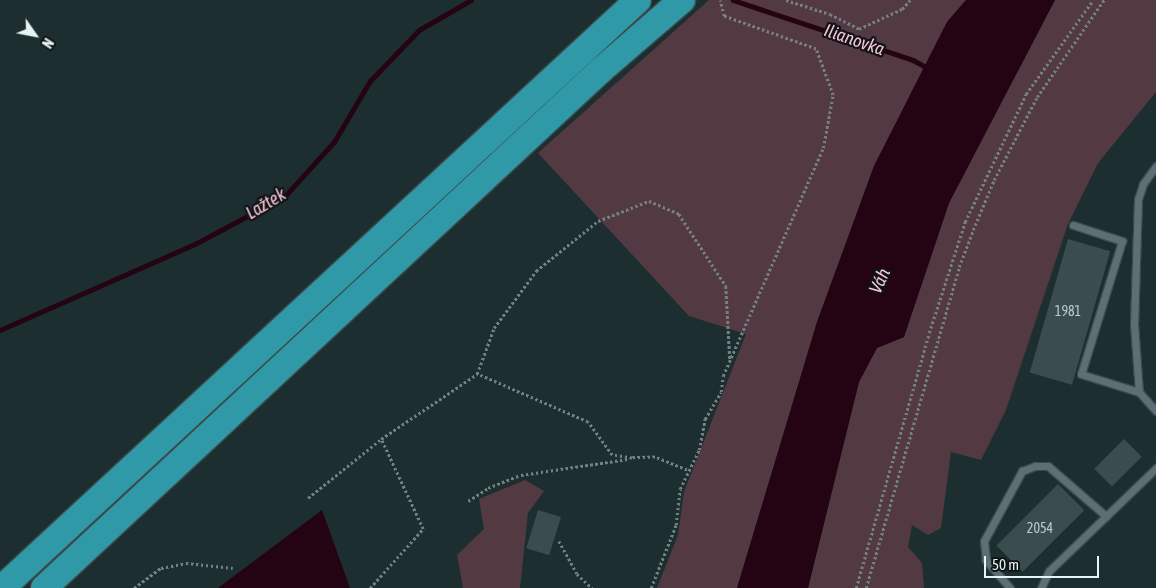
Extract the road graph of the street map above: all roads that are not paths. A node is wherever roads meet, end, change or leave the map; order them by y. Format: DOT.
graph roads {
  1 [pos="638,0"];
  2 [pos="677,5"];
  3 [pos="1156,166"];
  4 [pos="1073,225"];
  5 [pos="1139,392"];
  6 [pos="1156,411"];
  7 [pos="1156,468"];
  8 [pos="1106,516"];
  9 [pos="2,588"];
  10 [pos="44,588"];
  11 [pos="1010,588"];
  12 [pos="1041,588"];
  1 -- 9 [label="highway"];
  2 -- 10 [label="highway"];
  3 -- 5 [label="lane"];
  4 -- 5 [label="lane"];
  5 -- 6 [label="lane"];
  7 -- 8 [label="lane"];
  8 -- 11 [label="lane"];
  8 -- 12 [label="lane"];
}
